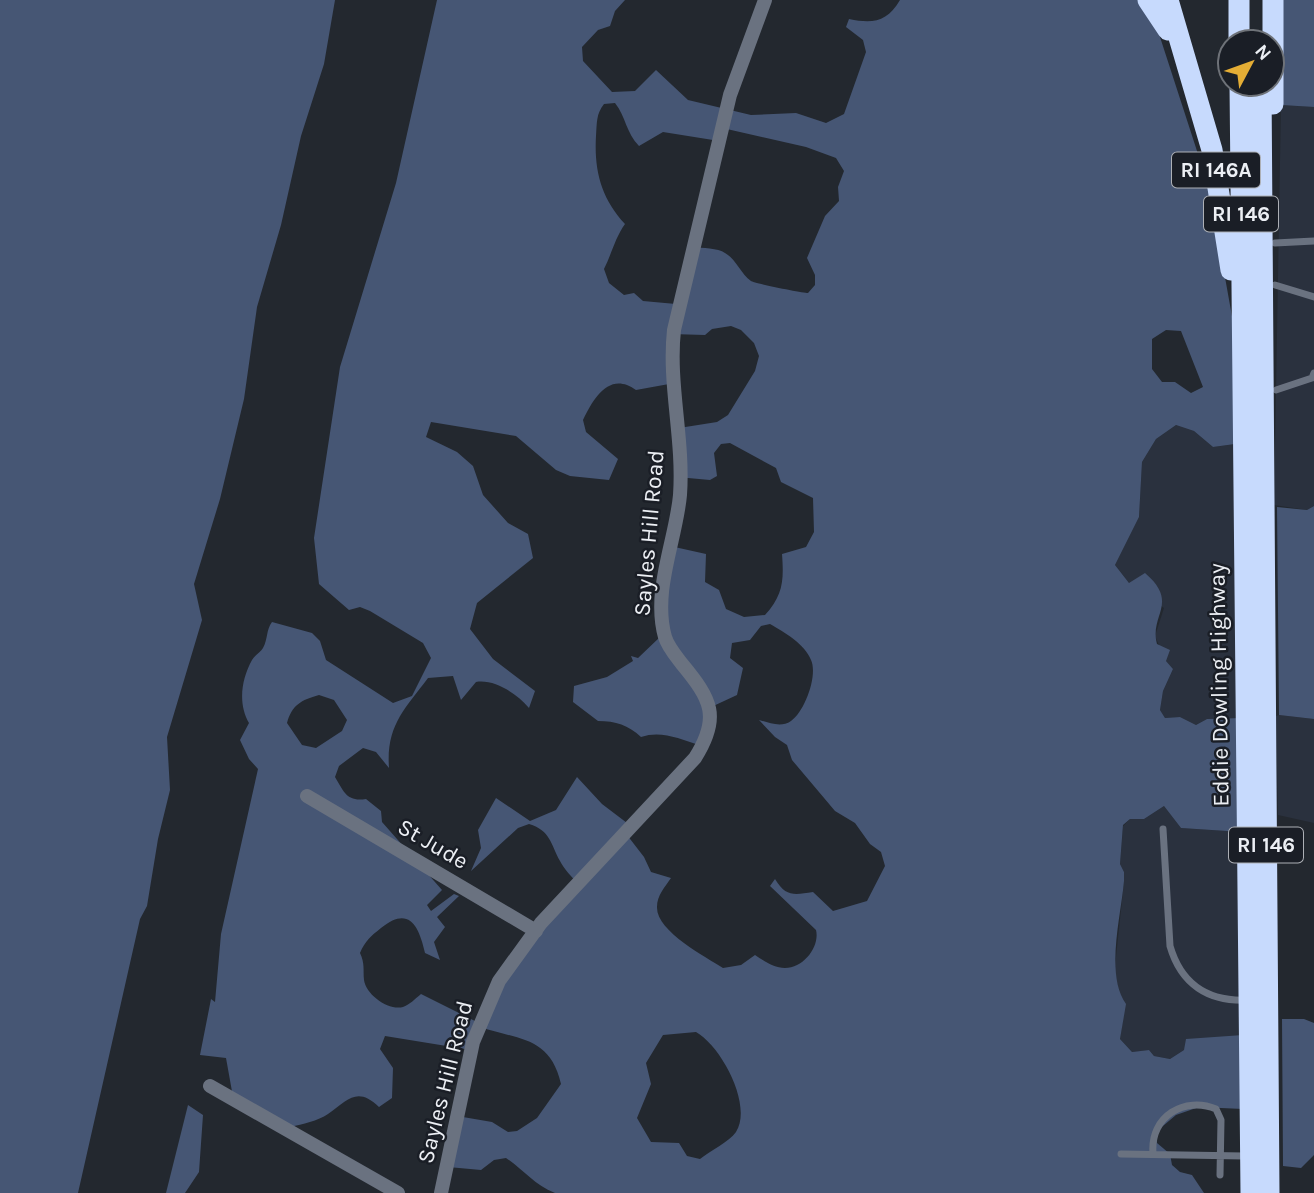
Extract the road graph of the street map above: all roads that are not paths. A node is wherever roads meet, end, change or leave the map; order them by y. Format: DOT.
graph roads {
  1 [pos="765,0"];
  2 [pos="1148,0"];
  3 [pos="1168,0"];
  4 [pos="1239,0"];
  5 [pos="1261,0"];
  6 [pos="1273,0"];
  7 [pos="1239,28"];
  8 [pos="1261,28"];
  9 [pos="1189,67"];
  10 [pos="1240,98"];
  11 [pos="1261,98"];
  12 [pos="1314,241"];
  13 [pos="1275,243"];
  14 [pos="1275,285"];
  15 [pos="1314,296"];
  16 [pos="1242,344"];
  17 [pos="1314,373"];
  18 [pos="1276,390"];
  19 [pos="1264,497"];
  20 [pos="307,796"];
  21 [pos="1163,829"];
  22 [pos="536,931"];
  23 [pos="1248,1000"];
  24 [pos="210,1086"];
  25 [pos="1259,1125"];
  26 [pos="1153,1153"];
  27 [pos="1121,1154"];
  28 [pos="1220,1156"];
  29 [pos="1244,1156"];
  30 [pos="1220,1175"];
  31 [pos="398,1193"];
  32 [pos="441,1193"];
  33 [pos="1238,1193"];
  34 [pos="1251,1193"];
  35 [pos="1269,1193"];
  36 [pos="1282,1193"];
  1 -- 22 [label="street, Sayles Hill Road"];
  2 -- 9 [label="highway"];
  3 -- 9 [label="highway, RI 146A"];
  4 -- 7 [label="highway"];
  5 -- 8 [label="highway"];
  6 -- 13 [label="highway, RI 146A"];
  9 -- 16 [label="highway, RI 146A"];
  10 -- 16 [label="highway, RI 146"];
  11 -- 19 [label="highway, RI 146"];
  12 -- 13 [label="lane"];
  13 -- 14 [label="highway, RI 146A"];
  14 -- 15 [label="lane"];
  14 -- 18 [label="highway, RI 146A"];
  16 -- 23 [label="highway, Eddie Dowling Highway / RI 146"];
  17 -- 18 [label="lane"];
  18 -- 19 [label="highway, RI 146A"];
  19 -- 25 [label="highway, Eddie Dowling Highway / RI 146"];
  20 -- 22 [label="street, St Jude"];
  21 -- 23 [label="lane"];
  22 -- 32 [label="street, Sayles Hill Road"];
  23 -- 25 [label="highway, Eddie Dowling Highway / RI 146"];
  24 -- 31 [label="street"];
  25 -- 29 [label="highway"];
  25 -- 34 [label="highway, Eddie Dowling Highway / RI 146"];
  25 -- 35 [label="highway, Eddie Dowling Highway / RI 146"];
  25 -- 36 [label="highway"];
  26 -- 27 [label="lane"];
  26 -- 28 [label="lane"];
  26 -- 28 [label="lane"];
  28 -- 29 [label="lane"];
  28 -- 30 [label="lane"];
  29 -- 33 [label="highway"];
}
